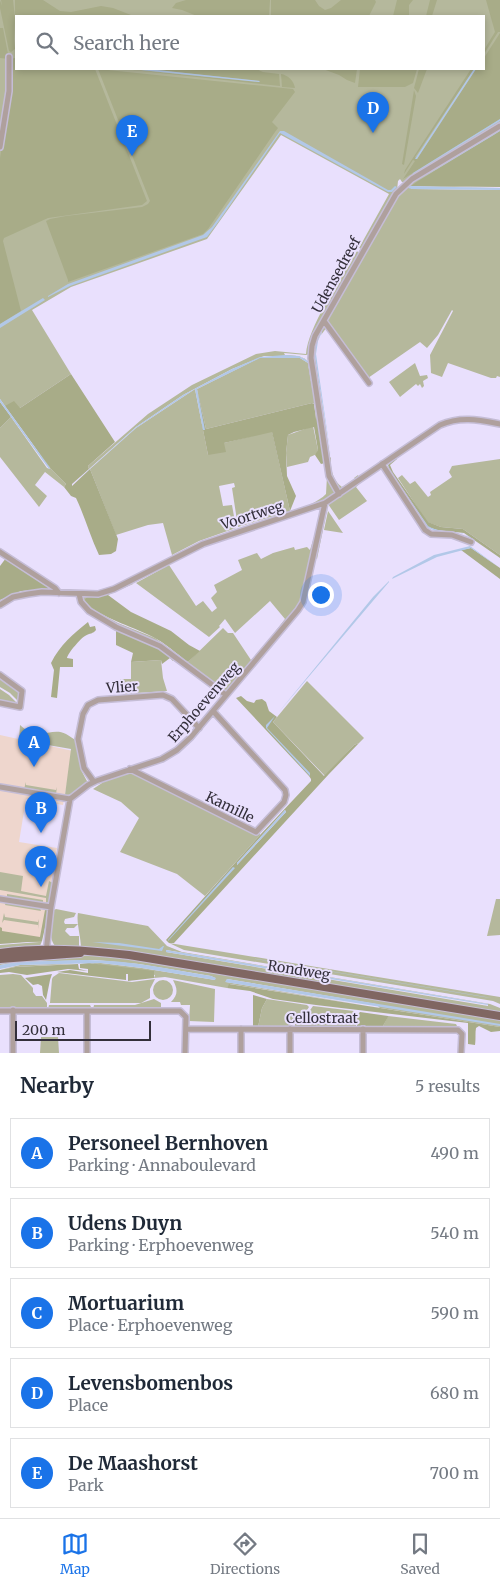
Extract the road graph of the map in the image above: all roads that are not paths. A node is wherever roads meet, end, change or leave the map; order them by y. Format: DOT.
graph roads {
  1 [pos="9,57"];
  2 [pos="500,126"];
  3 [pos="0,147"];
  4 [pos="324,321"];
  5 [pos="369,382"];
  6 [pos="500,424"];
  7 [pos="382,464"];
  8 [pos="339,494"];
  9 [pos="325,503"];
  10 [pos="471,542"];
  11 [pos="0,552"];
  12 [pos="59,593"];
  13 [pos="79,594"];
  14 [pos="0,605"];
  15 [pos="0,675"];
  16 [pos="226,696"];
  17 [pos="0,703"];
  18 [pos="213,711"];
  19 [pos="199,728"];
  20 [pos="130,769"];
  21 [pos="94,782"];
  22 [pos="0,787"];
  23 [pos="70,799"];
  24 [pos="0,899"];
  25 [pos="52,908"];
  26 [pos="0,952"];
  27 [pos="46,952"];
  28 [pos="0,959"];
  29 [pos="13,1010"];
  30 [pos="0,1011"];
  31 [pos="87,1011"];
  32 [pos="500,1016"];
  33 [pos="186,1028"];
  34 [pos="241,1029"];
  35 [pos="290,1029"];
  36 [pos="363,1029"];
  37 [pos="13,1053"];
  38 [pos="87,1053"];
  39 [pos="186,1053"];
  40 [pos="241,1053"];
  41 [pos="290,1053"];
  42 [pos="363,1053"];
  43 [pos="462,1053"];
  1 -- 3 [label="street"];
  2 -- 4 [label="street, Udensedreef"];
  4 -- 5 [label="street"];
  4 -- 8 [label="street, Udensedreef"];
  6 -- 7 [label="street, Voortweg"];
  7 -- 8 [label="street, Voortweg"];
  7 -- 10 [label="street"];
  8 -- 9 [label="street, Voortweg"];
  9 -- 13 [label="street, Voortweg"];
  9 -- 16 [label="street, Erphoevenweg"];
  11 -- 12 [label="street"];
  12 -- 13 [label="street, Voortweg"];
  12 -- 14 [label="street, Voortweg"];
  13 -- 16 [label="street"];
  15 -- 17 [label="street"];
  16 -- 18 [label="street, Erphoevenweg"];
  18 -- 19 [label="street, Erphoevenweg"];
  18 -- 20 [label="street, Kamille"];
  19 -- 20 [label="street, Erphoevenweg"];
  19 -- 21 [label="street, Vlier"];
  20 -- 21 [label="street, Erphoevenweg"];
  21 -- 23 [label="street, Erphoevenweg"];
  22 -- 23 [label="street"];
  23 -- 25 [label="street"];
  24 -- 25 [label="street"];
  25 -- 27 [label="street"];
  26 -- 27 [label="main road, Rondweg"];
  27 -- 28 [label="main road, Rondweg"];
  27 -- 32 [label="main road, Rondweg"];
  29 -- 30 [label="street"];
  29 -- 31 [label="street"];
  29 -- 37 [label="street"];
  31 -- 33 [label="street"];
  31 -- 38 [label="street"];
  33 -- 34 [label="street, Cellostraat"];
  33 -- 39 [label="street"];
  34 -- 35 [label="street, Cellostraat"];
  34 -- 40 [label="street"];
  35 -- 36 [label="street, Cellostraat"];
  35 -- 41 [label="street"];
  36 -- 42 [label="street"];
  36 -- 43 [label="street, Cellostraat"];
}
